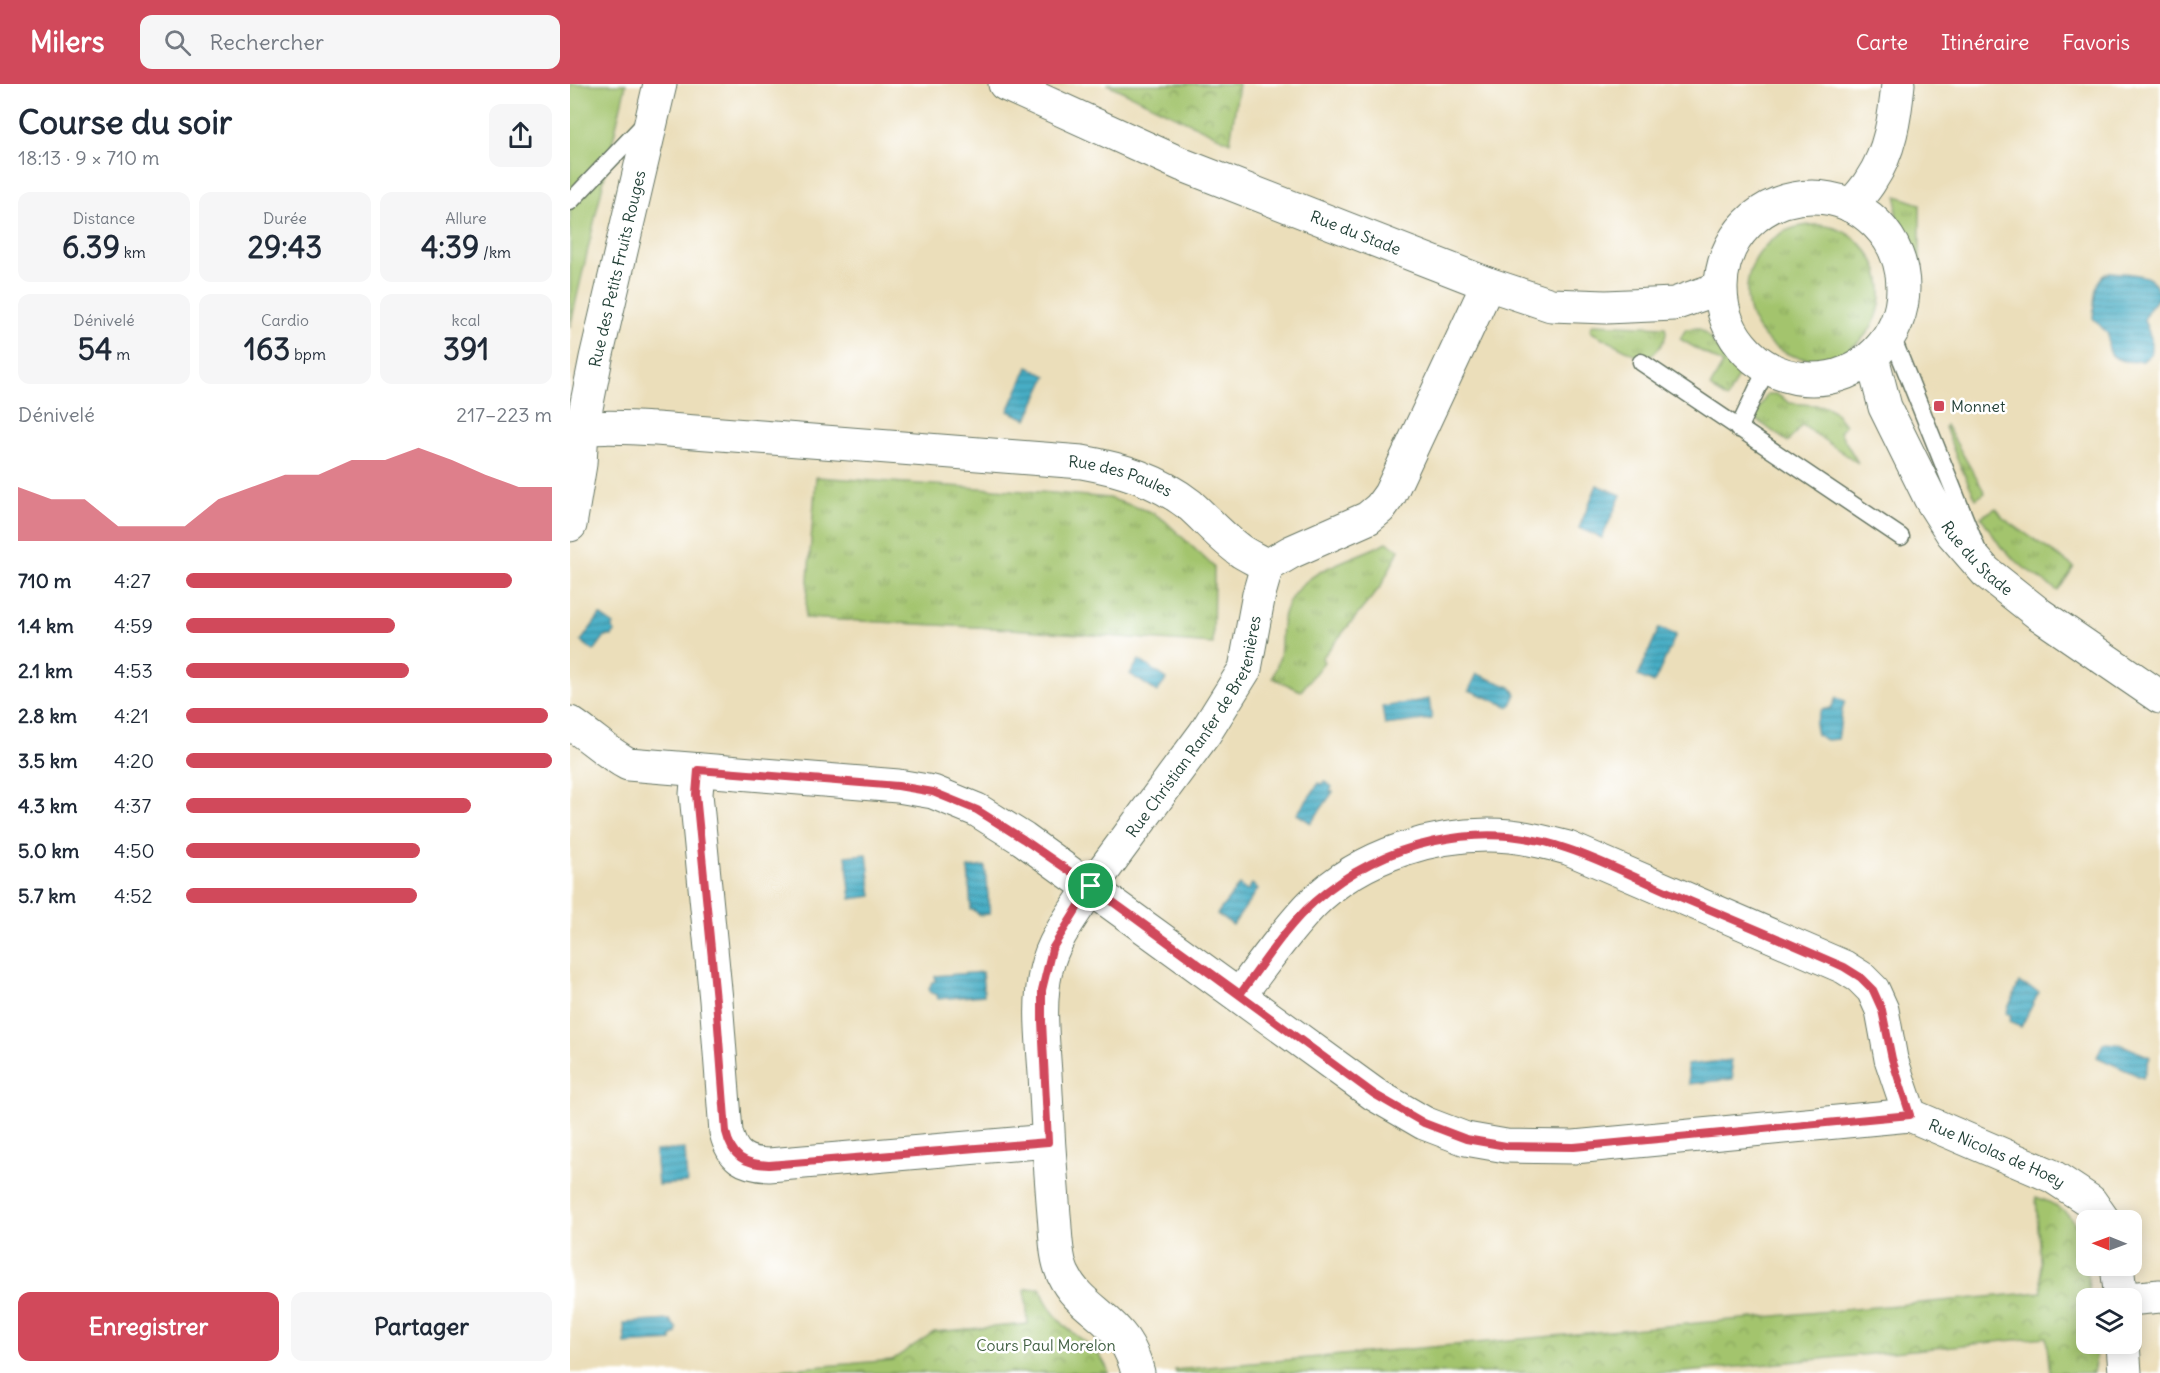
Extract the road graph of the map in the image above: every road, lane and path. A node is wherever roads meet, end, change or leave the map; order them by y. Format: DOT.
graph roads {
  1 [pos="660,84"];
  2 [pos="1005,84"];
  3 [pos="1898,84"];
  4 [pos="652,115"];
  5 [pos="570,202"];
  6 [pos="1851,206"];
  7 [pos="1488,284"];
  8 [pos="1720,288"];
  9 [pos="1881,345"];
  10 [pos="1641,362"];
  11 [pos="1767,368"];
  12 [pos="1738,429"];
  13 [pos="576,430"];
  14 [pos="570,525"];
  15 [pos="1901,537"];
  16 [pos="1267,566"];
  17 [pos="2160,697"];
  18 [pos="570,723"];
  19 [pos="698,770"];
  20 [pos="1091,886"];
  21 [pos="1240,994"];
  22 [pos="1910,1115"];
  23 [pos="1048,1142"];
  24 [pos="2096,1210"];
  25 [pos="2160,1296"];
  26 [pos="2142,1298"];
  27 [pos="2124,1354"];
  28 [pos="1138,1373"];
  29 [pos="2125,1373"];
  1 -- 4 [label="street, Rue des Petits Fruits Rouges"];
  2 -- 7 [label="street, Rue du Stade"];
  3 -- 6 [label="street"];
  4 -- 5 [label="lane"];
  4 -- 13 [label="street, Rue des Petits Fruits Rouges"];
  6 -- 8 [label="street"];
  6 -- 9 [label="street"];
  7 -- 8 [label="street, Rue du Stade"];
  7 -- 16 [label="street"];
  8 -- 11 [label="street"];
  9 -- 11 [label="street"];
  9 -- 17 [label="street, Rue du Stade"];
  10 -- 12 [label="lane"];
  11 -- 12 [label="lane"];
  12 -- 15 [label="lane"];
  13 -- 14 [label="street, Rue des Petits Fruits Rouges"];
  13 -- 16 [label="street, Rue des Paules"];
  16 -- 20 [label="street, Rue Christian Ranfer de Bretenières"];
  18 -- 19 [label="street, Rue Nicolas de Hoey"];
  19 -- 20 [label="street, Rue Nicolas de Hoey"];
  19 -- 23 [label="street"];
  20 -- 21 [label="street, Rue Nicolas de Hoey"];
  20 -- 23 [label="street, Rue Christian Ranfer de Bretenières"];
  21 -- 22 [label="street, Rue Nicolas de Hoey"];
  21 -- 22 [label="street"];
  22 -- 24 [label="street, Rue Nicolas de Hoey"];
  23 -- 28 [label="street, Rue Christian Ranfer de Bretenières"];
  25 -- 26 [label="street"];
  27 -- 29 [label="street"];
}
